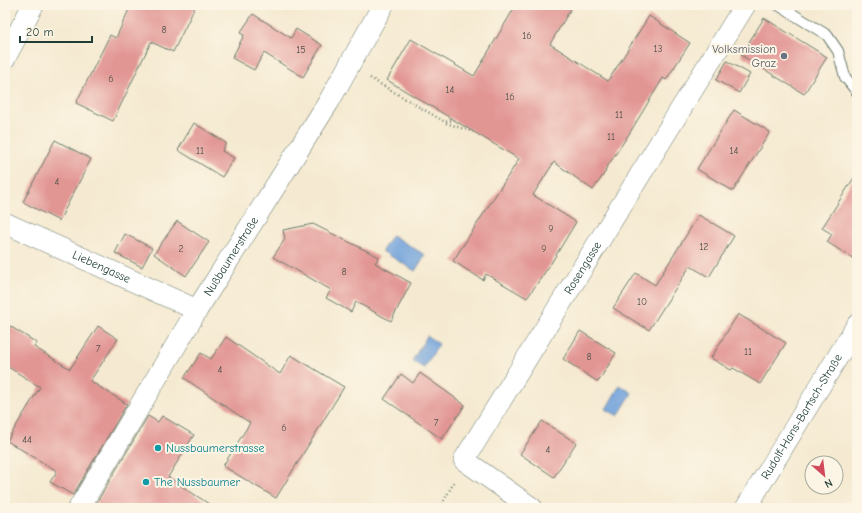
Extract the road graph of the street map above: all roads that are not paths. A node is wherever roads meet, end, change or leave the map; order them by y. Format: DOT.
graph roads {
  1 [pos="33,5"];
  2 [pos="383,5"];
  3 [pos="745,5"];
  4 [pos="778,5"];
  5 [pos="5,58"];
  6 [pos="857,92"];
  7 [pos="5,223"];
  8 [pos="197,310"];
  9 [pos="857,325"];
  10 [pos="79,508"];
  11 [pos="532,508"];
  12 [pos="746,508"];
  1 -- 5 [label="street"];
  2 -- 8 [label="street, Nußbaumerstraße"];
  3 -- 11 [label="street, Rosengasse"];
  4 -- 6 [label="lane"];
  7 -- 8 [label="street, Liebengasse"];
  8 -- 10 [label="street, Nußbaumerstraße"];
  9 -- 12 [label="street, Rudolf-Hans-Bartsch-Straße"];
}
